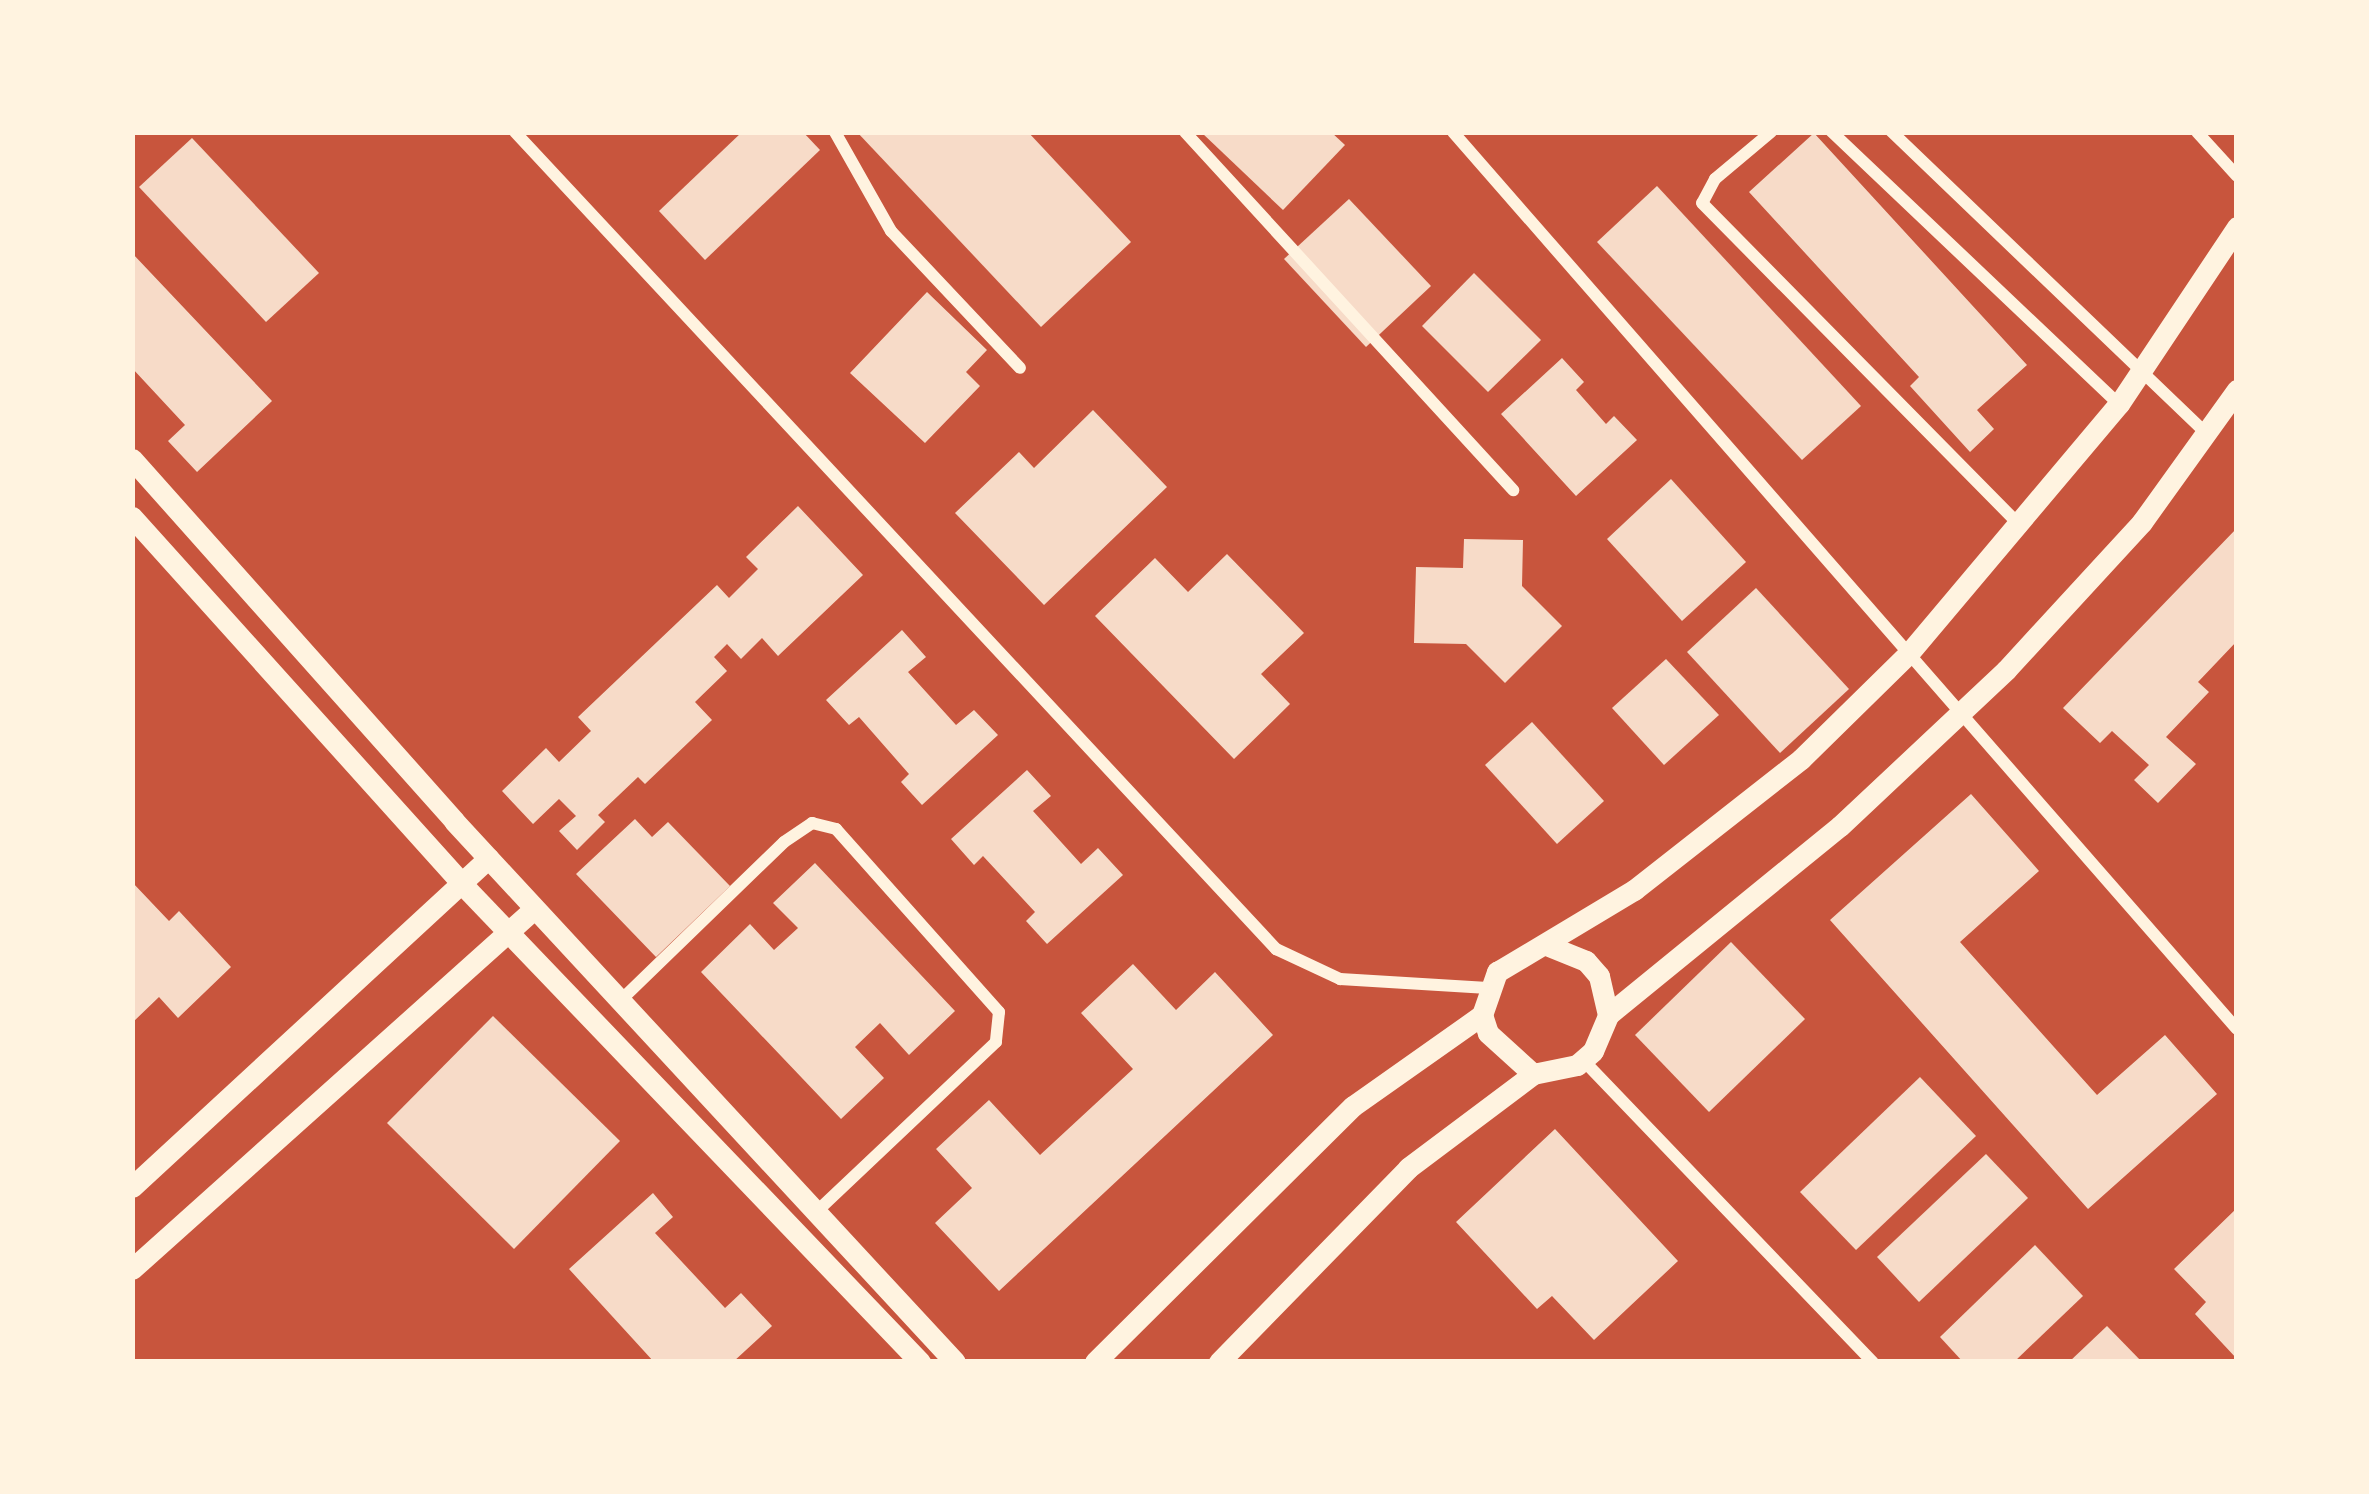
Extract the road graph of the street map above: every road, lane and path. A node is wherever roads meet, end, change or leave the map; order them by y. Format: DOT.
graph roads {
  1 [pos="515,132"];
  2 [pos="835,132"];
  3 [pos="1185,132"];
  4 [pos="1453,132"];
  5 [pos="1771,132"];
  6 [pos="1832,132"];
  7 [pos="1892,132"];
  8 [pos="2198,132"];
  9 [pos="2237,176"];
  10 [pos="2237,227"];
  11 [pos="1020,368"];
  12 [pos="2138,368"];
  13 [pos="2237,390"];
  14 [pos="2120,404"];
  15 [pos="2209,435"];
  16 [pos="132,459"];
  17 [pos="1513,490"];
  18 [pos="132,517"];
  19 [pos="2023,527"];
  20 [pos="1909,653"];
  21 [pos="1964,710"];
  22 [pos="488,858"];
  23 [pos="462,884"];
  24 [pos="534,909"];
  25 [pos="508,932"];
  26 [pos="1549,946"];
  27 [pos="1488,988"];
  28 [pos="620,1000"];
  29 [pos="1608,1015"];
  30 [pos="1482,1016"];
  31 [pos="2237,1029"];
  32 [pos="1583,1060"];
  33 [pos="1533,1074"];
  34 [pos="132,1187"];
  35 [pos="816,1212"];
  36 [pos="132,1269"];
  37 [pos="920,1362"];
  38 [pos="955,1362"];
  39 [pos="1095,1362"];
  40 [pos="1219,1362"];
  41 [pos="1873,1362"];
  1 -- 27 [label="street"];
  2 -- 11 [label="street"];
  3 -- 17 [label="street"];
  4 -- 20 [label="street"];
  5 -- 19 [label="street"];
  6 -- 14 [label="street"];
  7 -- 12 [label="street"];
  8 -- 9 [label="street"];
  10 -- 12 [label="street"];
  12 -- 14 [label="street"];
  12 -- 15 [label="street"];
  13 -- 15 [label="street"];
  14 -- 19 [label="street"];
  15 -- 21 [label="street"];
  16 -- 22 [label="street"];
  18 -- 23 [label="street"];
  19 -- 20 [label="street"];
  20 -- 21 [label="street"];
  20 -- 26 [label="street"];
  21 -- 29 [label="street"];
  21 -- 31 [label="street"];
  22 -- 23 [label="street"];
  22 -- 24 [label="street"];
  23 -- 25 [label="street"];
  23 -- 34 [label="street"];
  24 -- 25 [label="street"];
  24 -- 28 [label="street"];
  25 -- 36 [label="street"];
  25 -- 37 [label="street"];
  26 -- 27 [label="street"];
  26 -- 29 [label="street"];
  27 -- 30 [label="street"];
  28 -- 35 [label="street"];
  28 -- 35 [label="street"];
  29 -- 32 [label="street"];
  30 -- 33 [label="street"];
  30 -- 39 [label="street"];
  32 -- 33 [label="street"];
  32 -- 41 [label="street"];
  33 -- 40 [label="street"];
  35 -- 38 [label="street"];
}
